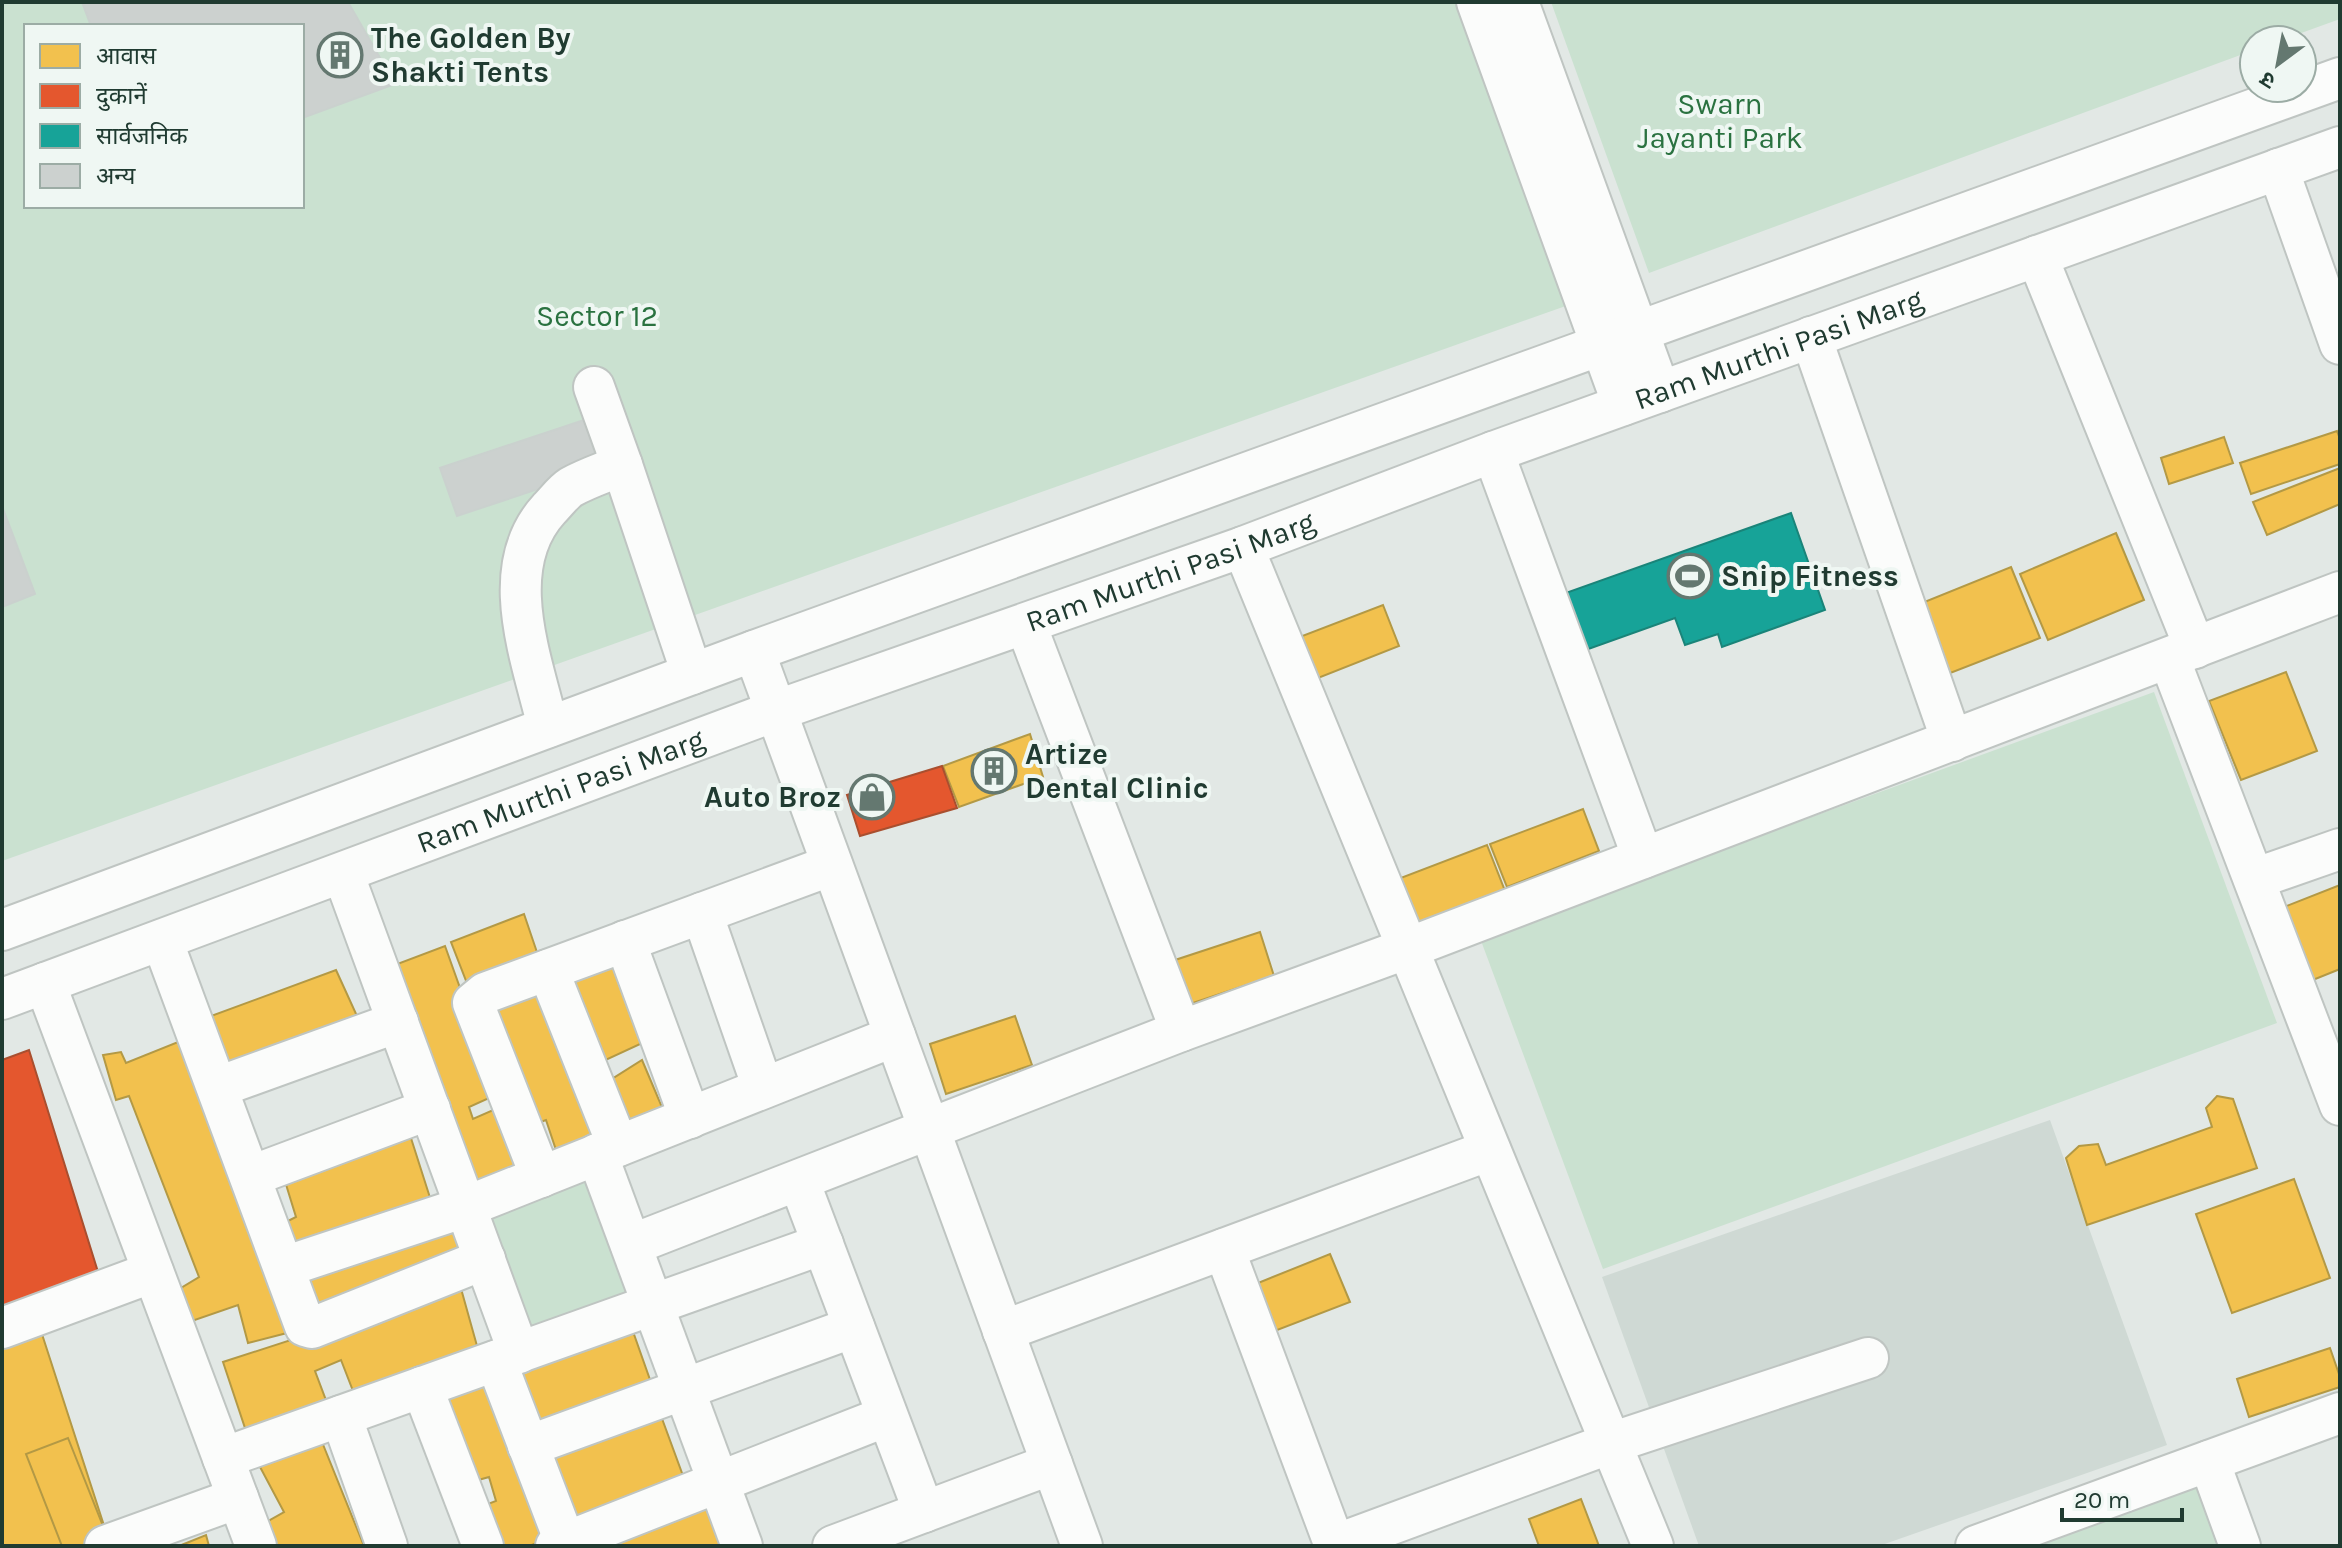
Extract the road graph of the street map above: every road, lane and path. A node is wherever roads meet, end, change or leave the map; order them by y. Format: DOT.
graph roads {
  1 [pos="1477,2"];
  2 [pos="1518,2"];
  3 [pos="2340,78"];
  4 [pos="2340,147"];
  5 [pos="2278,169"];
  6 [pos="2037,256"];
  7 [pos="1811,337"];
  8 [pos="1620,338"];
  9 [pos="2340,344"];
  10 [pos="594,387"];
  11 [pos="1641,399"];
  12 [pos="1493,452"];
  13 [pos="622,465"];
  14 [pos="1243,547"];
  15 [pos="2340,592"];
  16 [pos="1026,625"];
  17 [pos="754,651"];
  18 [pos="2182,653"];
  19 [pos="692,674"];
  20 [pos="775,711"];
  21 [pos="548,727"];
  22 [pos="1952,741"];
  23 [pos="2340,849"];
  24 [pos="1643,858"];
  25 [pos="832,865"];
  26 [pos="343,873"];
  27 [pos="2254,879"];
  28 [pos="702,913"];
  29 [pos="2,930"];
  30 [pos="162,940"];
  31 [pos="625,941"];
  32 [pos="1408,948"];
  33 [pos="548,970"];
  34 [pos="45,983"];
  35 [pos="2,999"];
  36 [pos="398,1022"];
  37 [pos="1181,1031"];
  38 [pos="895,1036"];
  39 [pos="218,1087"];
  40 [pos="763,1088"];
  41 [pos="2340,1105"];
  42 [pos="430,1109"];
  43 [pos="690,1118"];
  44 [pos="930,1131"];
  45 [pos="608,1150"];
  46 [pos="1490,1150"];
  47 [pos="251,1176"];
  48 [pos="541,1177"];
  49 [pos="799,1181"];
  50 [pos="465,1207"];
  51 [pos="823,1244"];
  52 [pos="631,1245"];
  53 [pos="1224,1249"];
  54 [pos="485,1259"];
  55 [pos="284,1267"];
  56 [pos="153,1272"];
  57 [pos="653,1305"];
  58 [pos="854,1327"];
  59 [pos="2,1328"];
  60 [pos="1003,1331"];
  61 [pos="507,1357"];
  62 [pos="1868,1358"];
  63 [pos="422,1387"];
  64 [pos="684,1389"];
  65 [pos="2340,1413"];
  66 [pos="341,1416"];
  67 [pos="887,1416"];
  68 [pos="1611,1443"];
  69 [pos="528,1446"];
  70 [pos="223,1458"];
  71 [pos="2209,1461"];
  72 [pos="1052,1464"];
  73 [pos="718,1482"];
  74 [pos="238,1498"];
  75 [pos="924,1512"];
  76 [pos="560,1544"];
  77 [pos="105,1546"];
  78 [pos="256,1546"];
  79 [pos="387,1546"];
  80 [pos="483,1546"];
  81 [pos="742,1546"];
  82 [pos="833,1546"];
  83 [pos="1082,1546"];
  84 [pos="1335,1546"];
  85 [pos="1653,1546"];
  86 [pos="1976,1546"];
  87 [pos="2240,1546"];
  1 -- 8 [label="street"];
  2 -- 8 [label="street"];
  3 -- 8 [label="street, Ram Murthi Pasi Marg"];
  4 -- 5 [label="street, Ram Murthi Pasi Marg"];
  5 -- 6 [label="street, Ram Murthi Pasi Marg"];
  5 -- 9 [label="street"];
  6 -- 7 [label="street, Ram Murthi Pasi Marg"];
  6 -- 18 [label="street"];
  7 -- 11 [label="street, Ram Murthi Pasi Marg"];
  7 -- 22 [label="street"];
  8 -- 11 [label="street"];
  8 -- 17 [label="street, Ram Murthi Pasi Marg"];
  10 -- 13 [label="street"];
  11 -- 12 [label="street, Ram Murthi Pasi Marg"];
  12 -- 14 [label="street, Ram Murthi Pasi Marg"];
  12 -- 24 [label="street"];
  13 -- 19 [label="street"];
  13 -- 21 [label="street"];
  14 -- 16 [label="street, Ram Murthi Pasi Marg"];
  14 -- 32 [label="street"];
  15 -- 18 [label="street"];
  16 -- 20 [label="street, Ram Murthi Pasi Marg"];
  16 -- 37 [label="street"];
  17 -- 19 [label="street, Ram Murthi Pasi Marg"];
  17 -- 20 [label="street"];
  18 -- 22 [label="street"];
  18 -- 27 [label="street"];
  19 -- 21 [label="street, Ram Murthi Pasi Marg"];
  20 -- 25 [label="street"];
  20 -- 26 [label="street, Ram Murthi Pasi Marg"];
  21 -- 29 [label="street, Ram Murthi Pasi Marg"];
  22 -- 24 [label="street"];
  23 -- 27 [label="street"];
  24 -- 32 [label="street"];
  25 -- 28 [label="street"];
  25 -- 38 [label="street"];
  26 -- 30 [label="street, Ram Murthi Pasi Marg"];
  26 -- 36 [label="street"];
  27 -- 41 [label="street"];
  28 -- 31 [label="street"];
  28 -- 40 [label="street"];
  30 -- 34 [label="street, Ram Murthi Pasi Marg"];
  30 -- 39 [label="street"];
  31 -- 33 [label="street"];
  31 -- 43 [label="street"];
  32 -- 37 [label="street"];
  32 -- 46 [label="street"];
  33 -- 45 [label="street"];
  33 -- 48 [label="street"];
  34 -- 35 [label="street, Ram Murthi Pasi Marg"];
  34 -- 56 [label="street"];
  36 -- 39 [label="street"];
  36 -- 42 [label="street"];
  37 -- 44 [label="street"];
  38 -- 40 [label="street"];
  38 -- 44 [label="street"];
  39 -- 47 [label="street"];
  40 -- 43 [label="street"];
  42 -- 47 [label="street"];
  42 -- 50 [label="street"];
  43 -- 45 [label="street"];
  44 -- 49 [label="street"];
  44 -- 60 [label="street"];
  45 -- 48 [label="street"];
  45 -- 52 [label="street"];
  46 -- 53 [label="street"];
  46 -- 68 [label="street"];
  47 -- 55 [label="street"];
  48 -- 50 [label="street"];
  49 -- 51 [label="street"];
  49 -- 52 [label="street"];
  50 -- 54 [label="street"];
  50 -- 55 [label="street"];
  51 -- 57 [label="street"];
  51 -- 58 [label="street"];
  52 -- 57 [label="street"];
  53 -- 60 [label="street"];
  53 -- 84 [label="street"];
  54 -- 55 [label="street"];
  54 -- 61 [label="street"];
  56 -- 59 [label="street"];
  56 -- 70 [label="street"];
  57 -- 61 [label="street"];
  57 -- 64 [label="street"];
  58 -- 64 [label="street"];
  58 -- 67 [label="street"];
  60 -- 72 [label="street"];
  61 -- 63 [label="street"];
  61 -- 69 [label="street"];
  62 -- 68 [label="street"];
  63 -- 66 [label="street"];
  63 -- 80 [label="street"];
  64 -- 69 [label="street"];
  64 -- 73 [label="street"];
  65 -- 71 [label="street"];
  66 -- 70 [label="street"];
  66 -- 79 [label="street"];
  67 -- 73 [label="street"];
  67 -- 75 [label="street"];
  68 -- 84 [label="street"];
  68 -- 85 [label="street"];
  69 -- 76 [label="street"];
  70 -- 74 [label="street"];
  71 -- 86 [label="street"];
  71 -- 87 [label="street"];
  72 -- 75 [label="street"];
  72 -- 83 [label="street"];
  73 -- 76 [label="street"];
  73 -- 81 [label="street"];
  74 -- 77 [label="street"];
  74 -- 78 [label="street"];
  75 -- 82 [label="street"];
}
